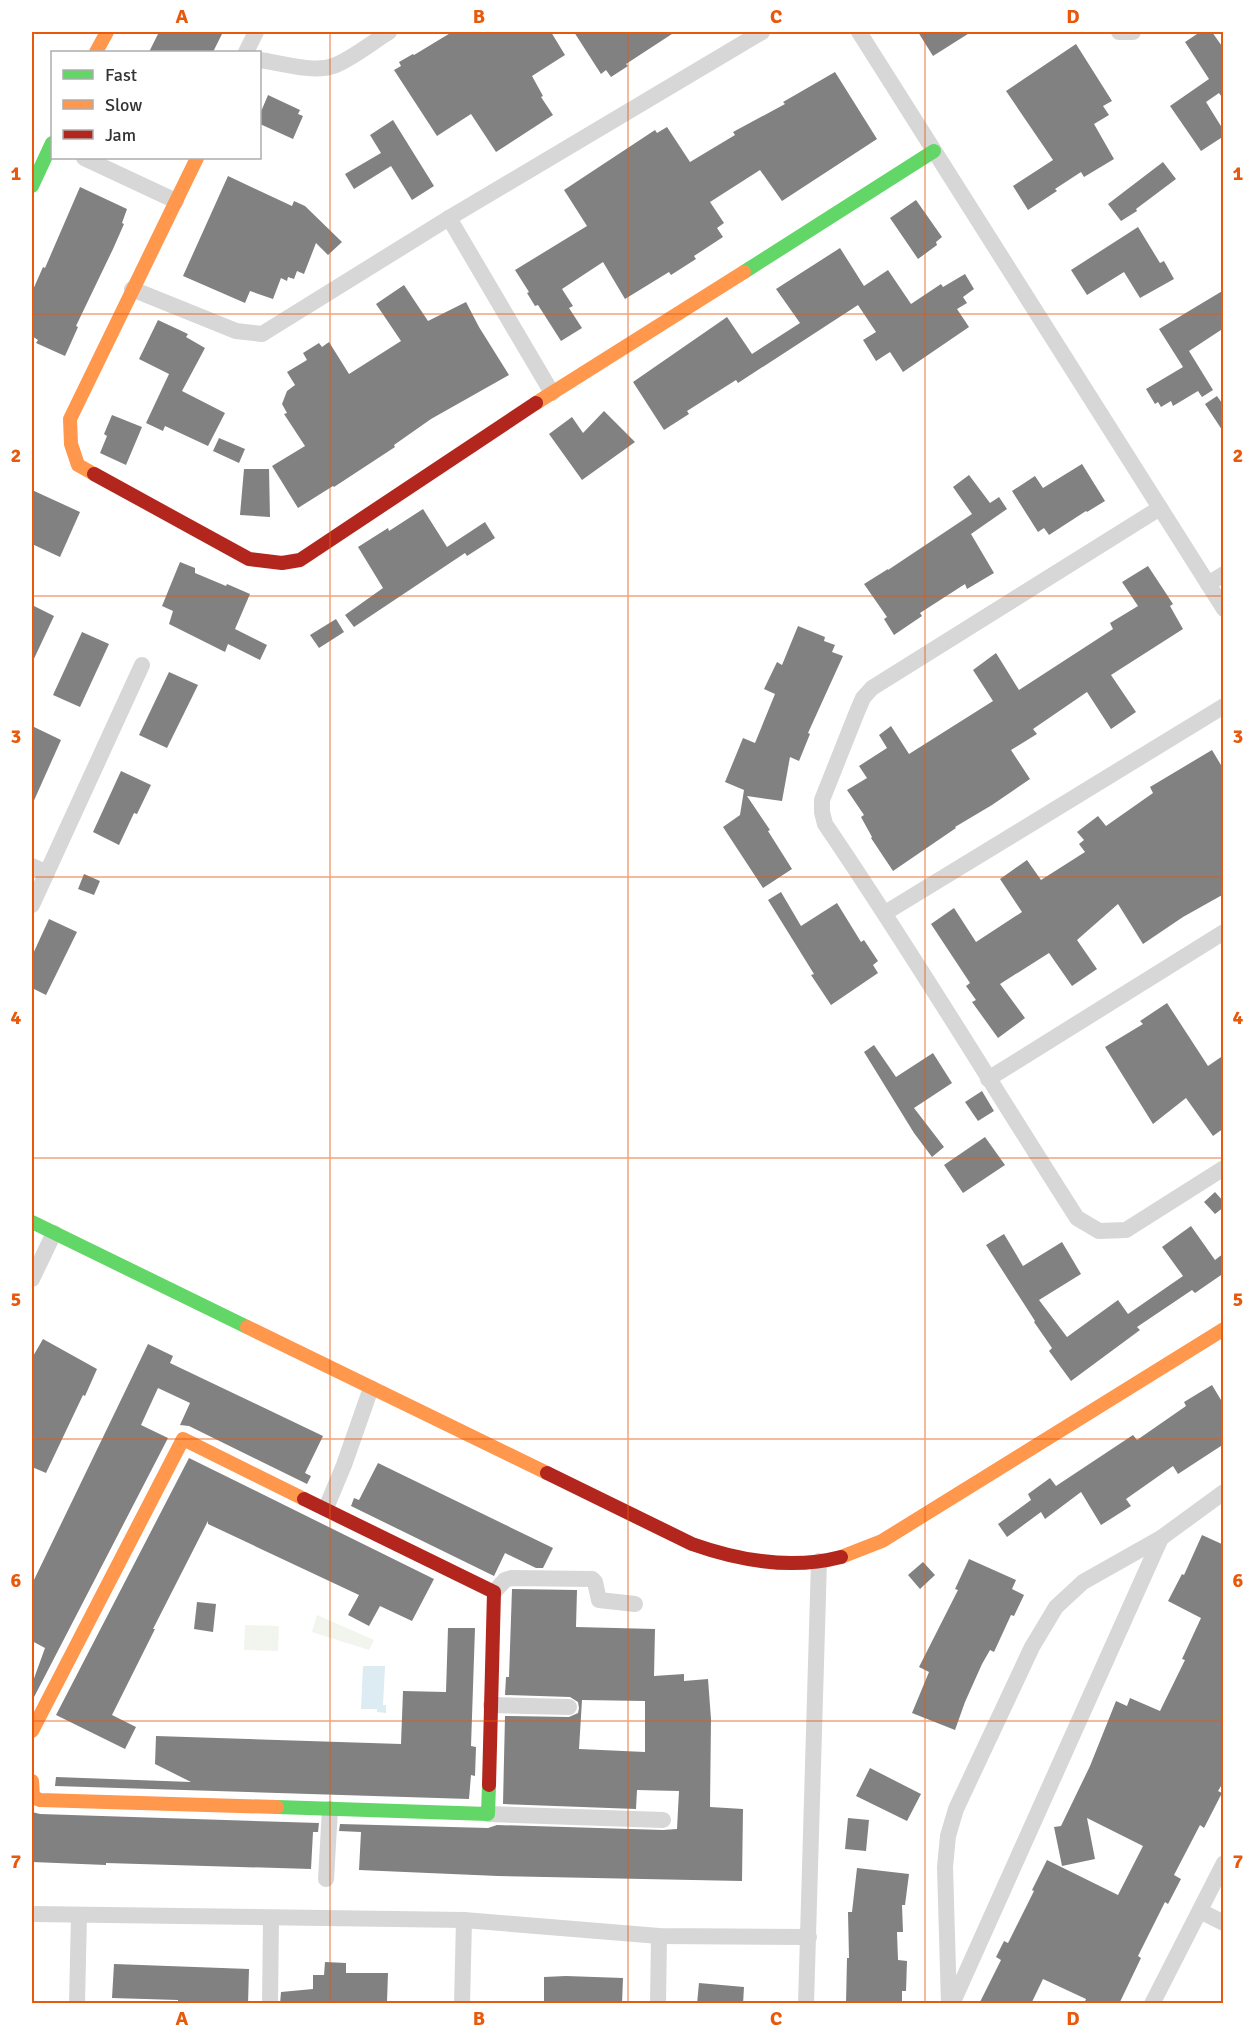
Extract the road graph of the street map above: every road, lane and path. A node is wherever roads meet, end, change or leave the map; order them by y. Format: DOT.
graph roads {
  1 [pos="106,32"];
  2 [pos="256,32"];
  3 [pos="389,32"];
  4 [pos="762,32"];
  5 [pos="859,32"];
  6 [pos="1119,32"];
  7 [pos="1133,32"];
  8 [pos="96,51"];
  9 [pos="246,51"];
  10 [pos="261,60"];
  11 [pos="51,145"];
  12 [pos="934,151"];
  13 [pos="86,159"];
  14 [pos="197,159"];
  15 [pos="32,186"];
  16 [pos="176,201"];
  17 [pos="449,218"];
  18 [pos="132,289"];
  19 [pos="552,393"];
  20 [pos="1160,507"];
  21 [pos="1224,574"];
  22 [pos="1208,584"];
  23 [pos="1224,609"];
  24 [pos="142,665"];
  25 [pos="1224,706"];
  26 [pos="32,866"];
  27 [pos="47,873"];
  28 [pos="32,905"];
  29 [pos="885,913"];
  30 [pos="1224,932"];
  31 [pos="988,1079"];
  32 [pos="1224,1168"];
  33 [pos="32,1222"];
  34 [pos="54,1233"];
  35 [pos="32,1279"];
  36 [pos="1221,1336"];
  37 [pos="371,1388"];
  38 [pos="1224,1492"];
  39 [pos="327,1508"];
  40 [pos="1161,1538"];
  41 [pos="819,1562"];
  42 [pos="494,1592"];
  43 [pos="635,1604"];
  44 [pos="491,1705"];
  45 [pos="569,1707"];
  46 [pos="32,1731"];
  47 [pos="32,1781"];
  48 [pos="330,1809"];
  49 [pos="488,1814"];
  50 [pos="663,1820"];
  51 [pos="1224,1863"];
  52 [pos="326,1879"];
  53 [pos="1200,1911"];
  54 [pos="32,1914"];
  55 [pos="79,1915"];
  56 [pos="271,1919"];
  57 [pos="464,1920"];
  58 [pos="1224,1923"];
  59 [pos="659,1936"];
  60 [pos="809,1937"];
  61 [pos="77,2004"];
  62 [pos="270,2004"];
  63 [pos="462,2004"];
  64 [pos="658,2004"];
  65 [pos="806,2004"];
  66 [pos="950,2004"];
  67 [pos="1152,2004"];
  1 -- 8 [label="street"];
  2 -- 9 [label="street"];
  3 -- 10 [label="street"];
  4 -- 17 [label="street"];
  5 -- 12 [label="street"];
  6 -- 7 [label="street"];
  11 -- 15 [label="street"];
  12 -- 19 [label="street"];
  12 -- 20 [label="street"];
  13 -- 16 [label="street"];
  14 -- 16 [label="street"];
  16 -- 18 [label="street"];
  17 -- 18 [label="street"];
  17 -- 19 [label="street"];
  18 -- 19 [label="street"];
  20 -- 22 [label="street"];
  20 -- 29 [label="street"];
  21 -- 22 [label="street"];
  22 -- 23 [label="street"];
  24 -- 27 [label="street"];
  25 -- 29 [label="street"];
  26 -- 27 [label="street"];
  27 -- 28 [label="street"];
  29 -- 31 [label="street"];
  30 -- 31 [label="street"];
  31 -- 32 [label="street"];
  33 -- 34 [label="street"];
  34 -- 35 [label="street"];
  34 -- 37 [label="street"];
  36 -- 41 [label="street"];
  37 -- 39 [label="street"];
  37 -- 41 [label="street"];
  38 -- 40 [label="street"];
  39 -- 42 [label="street"];
  39 -- 46 [label="street"];
  40 -- 66 [label="street"];
  40 -- 66 [label="street"];
  41 -- 60 [label="street"];
  42 -- 43 [label="street"];
  42 -- 44 [label="street"];
  44 -- 45 [label="street"];
  44 -- 49 [label="street"];
  47 -- 48 [label="street"];
  48 -- 49 [label="street"];
  48 -- 52 [label="street"];
  49 -- 50 [label="street"];
  51 -- 53 [label="street"];
  53 -- 58 [label="street"];
  53 -- 67 [label="street"];
  54 -- 55 [label="street"];
  55 -- 56 [label="street"];
  55 -- 61 [label="street"];
  56 -- 57 [label="street"];
  56 -- 62 [label="street"];
  57 -- 59 [label="street"];
  57 -- 63 [label="street"];
  59 -- 60 [label="street"];
  59 -- 64 [label="street"];
  60 -- 65 [label="street"];
}
